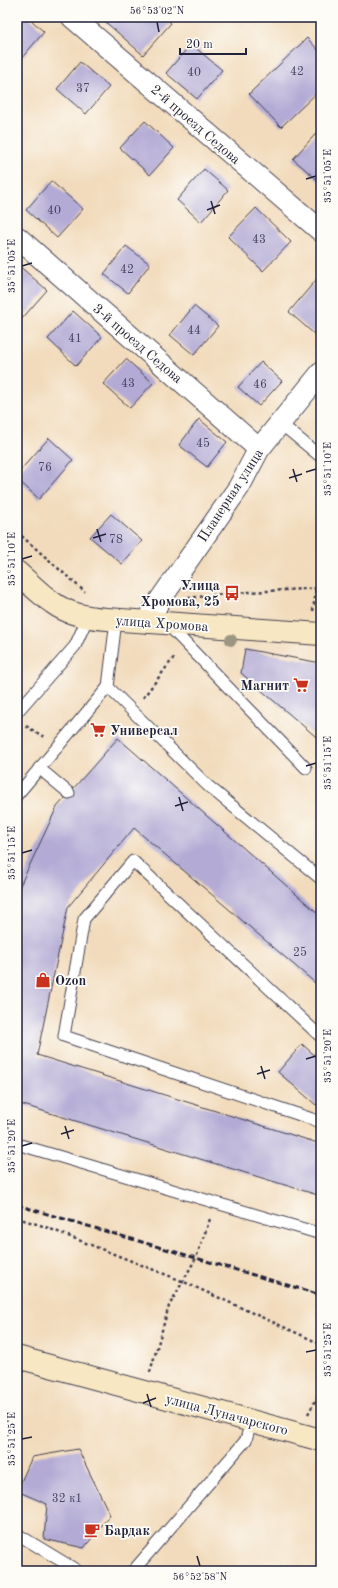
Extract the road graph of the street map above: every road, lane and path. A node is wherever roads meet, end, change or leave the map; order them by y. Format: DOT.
graph roads {
  1 [pos="72,17"];
  2 [pos="321,231"];
  3 [pos="17,237"];
  4 [pos="321,373"];
  5 [pos="280,423"];
  6 [pos="259,449"];
  7 [pos="321,457"];
  8 [pos="17,532"];
  9 [pos="17,572"];
  10 [pos="316,588"];
  11 [pos="321,588"];
  12 [pos="160,600"];
  13 [pos="88,606"];
  14 [pos="116,620"];
  15 [pos="157,623"];
  16 [pos="317,626"];
  17 [pos="108,687"];
  18 [pos="17,712"];
  19 [pos="23,723"];
  20 [pos="57,747"];
  21 [pos="40,768"];
  22 [pos="306,768"];
  23 [pos="69,793"];
  24 [pos="17,795"];
  25 [pos="321,879"];
  26 [pos="321,1037"];
  27 [pos="321,1122"];
  28 [pos="17,1144"];
  29 [pos="216,1203"];
  30 [pos="17,1218"];
  31 [pos="321,1234"];
  32 [pos="182,1281"];
  33 [pos="321,1344"];
  34 [pos="17,1356"];
  35 [pos="321,1390"];
  36 [pos="144,1391"];
  37 [pos="251,1421"];
  38 [pos="297,1433"];
  39 [pos="321,1440"];
  40 [pos="17,1534"];
  41 [pos="78,1571"];
  42 [pos="134,1571"];
  1 -- 2 [label="street, 2-й проезд Седова"];
  3 -- 6 [label="street, 3-й проезд Седова"];
  4 -- 5 [label="street, Планерная улица"];
  5 -- 6 [label="street, Планерная улица"];
  5 -- 7 [label="lane"];
  6 -- 12 [label="street, Планерная улица"];
  8 -- 13 [label="path"];
  9 -- 13 [label="main road, улица Хромова"];
  10 -- 11 [label="path"];
  10 -- 12 [label="path"];
  10 -- 16 [label="path"];
  12 -- 15 [label="street, Планерная улица"];
  13 -- 14 [label="main road, улица Хромова"];
  13 -- 18 [label="lane"];
  14 -- 15 [label="main road, улица Хромова"];
  14 -- 17 [label="lane"];
  15 -- 16 [label="main road, улица Хромова"];
  15 -- 22 [label="lane"];
  17 -- 20 [label="lane"];
  17 -- 25 [label="lane"];
  19 -- 20 [label="path"];
  20 -- 21 [label="lane"];
  21 -- 23 [label="lane"];
  21 -- 24 [label="lane"];
  26 -- 27 [label="lane"];
  28 -- 29 [label="lane"];
  29 -- 31 [label="lane"];
  29 -- 32 [label="path"];
  30 -- 32 [label="path"];
  32 -- 33 [label="path"];
  32 -- 36 [label="path"];
  34 -- 36 [label="main road, улица Луначарского"];
  35 -- 38 [label="path"];
  36 -- 37 [label="main road, улица Луначарского"];
  37 -- 38 [label="main road, улица Луначарского"];
  37 -- 42 [label="lane"];
  38 -- 39 [label="main road, улица Луначарского"];
  40 -- 41 [label="lane"];
}
